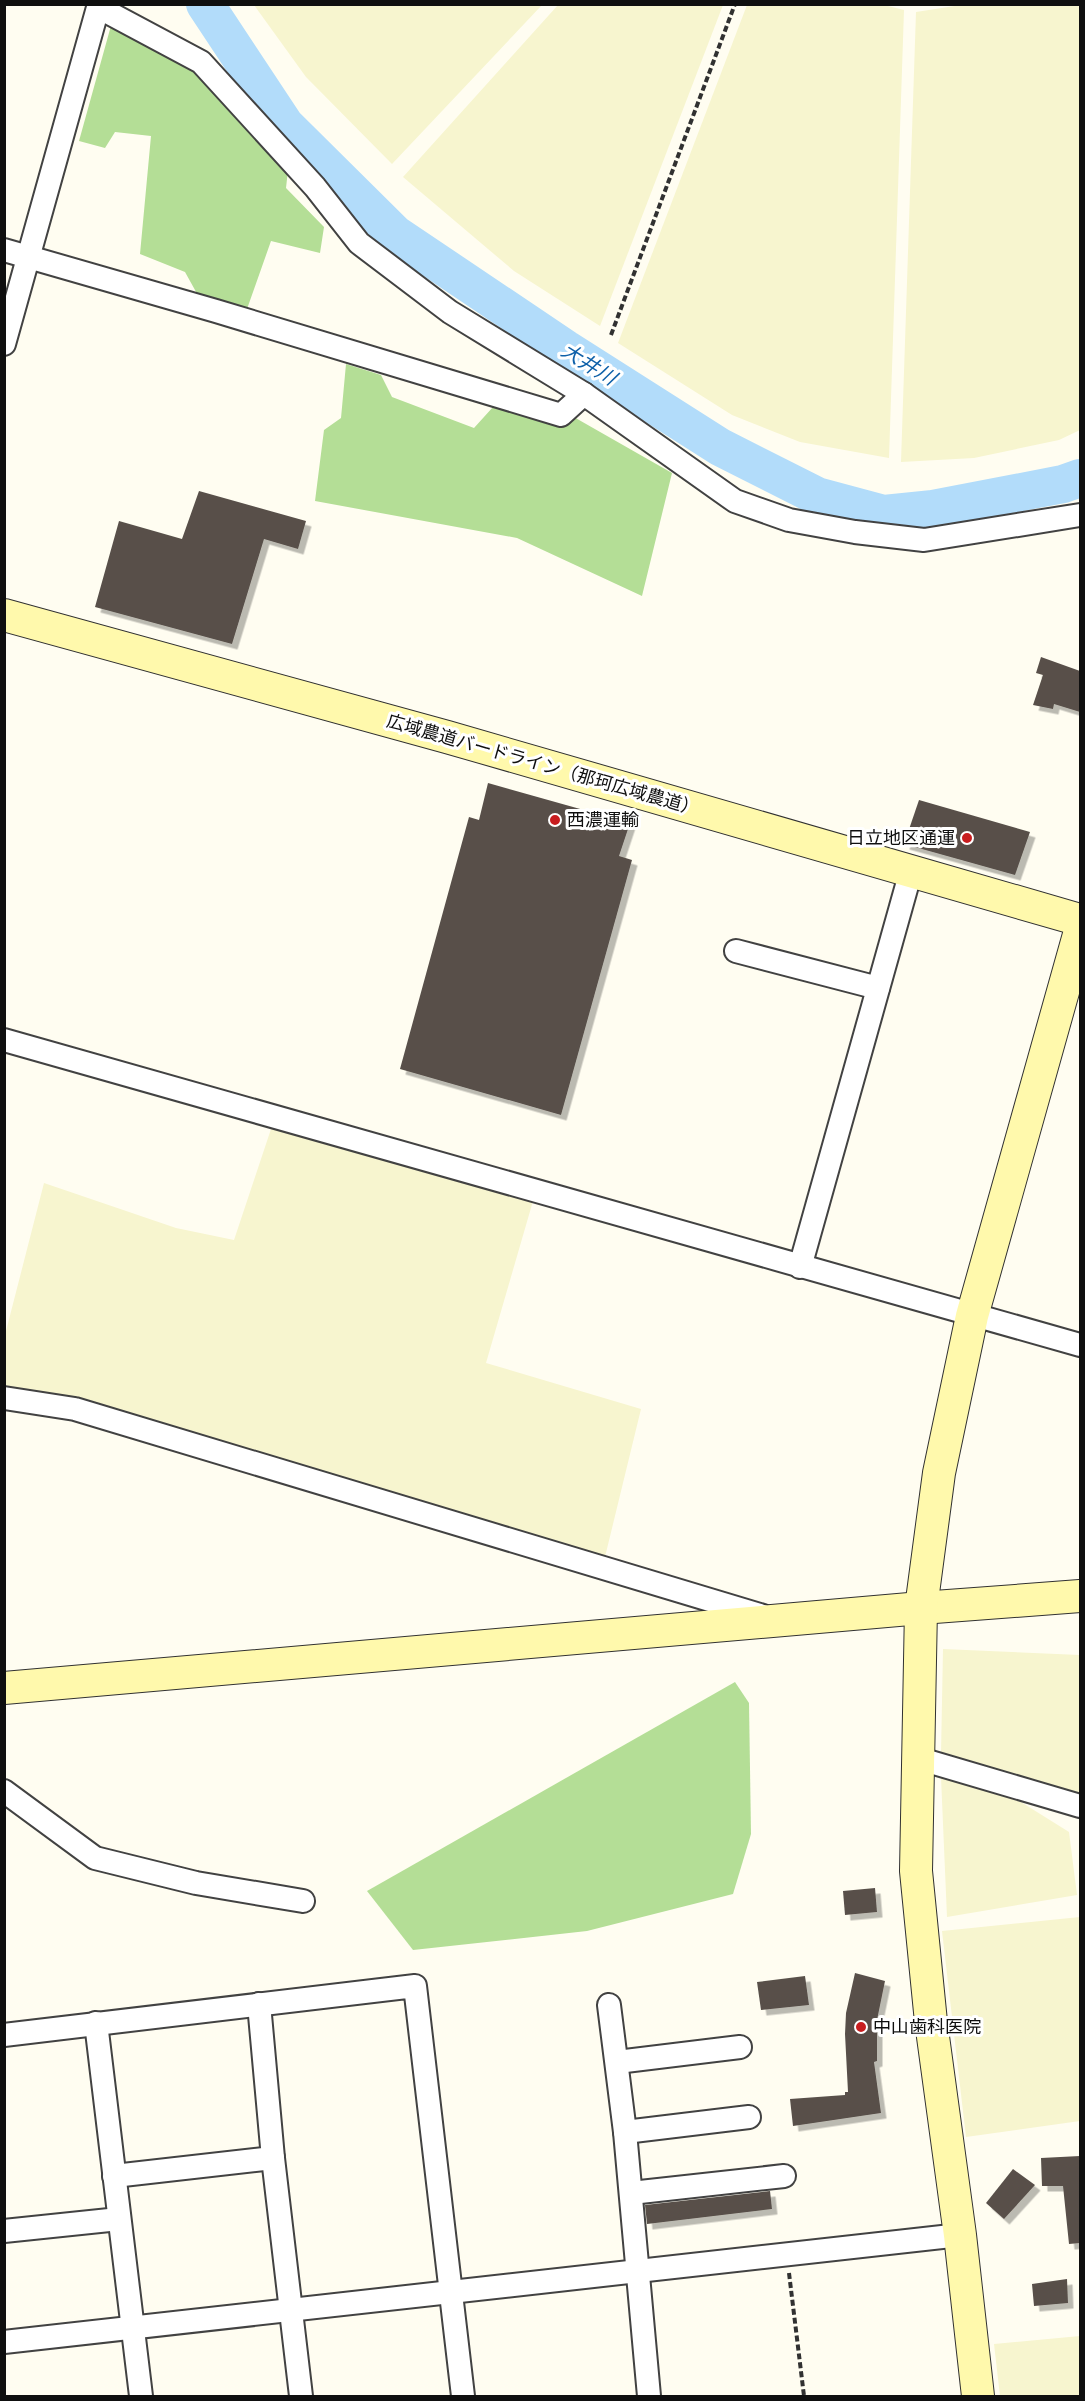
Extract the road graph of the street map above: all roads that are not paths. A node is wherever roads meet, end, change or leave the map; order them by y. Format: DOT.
graph roads {
  1 [pos="99,5"];
  2 [pos="4,250"];
  3 [pos="29,256"];
  4 [pos="4,345"];
  5 [pos="584,394"];
  6 [pos="1080,515"];
  7 [pos="4,615"];
  8 [pos="911,871"];
  9 [pos="1080,920"];
  10 [pos="1080,931"];
  11 [pos="736,951"];
  12 [pos="878,988"];
  13 [pos="4,1040"];
  14 [pos="800,1266"];
  15 [pos="972,1316"];
  16 [pos="1080,1345"];
  17 [pos="4,1398"];
  18 [pos="1080,1596"];
  19 [pos="921,1608"];
  20 [pos="789,1620"];
  21 [pos="4,1688"];
  22 [pos="917,1758"];
  23 [pos="4,1791"];
  24 [pos="1080,1806"];
  25 [pos="303,1901"];
  26 [pos="259,2004"];
  27 [pos="609,2005"];
  28 [pos="96,2023"];
  29 [pos="4,2035"];
  30 [pos="740,2047"];
  31 [pos="617,2062"];
  32 [pos="749,2117"];
  33 [pos="625,2132"];
  34 [pos="273,2158"];
  35 [pos="114,2176"];
  36 [pos="783,2176"];
  37 [pos="631,2193"];
  38 [pos="119,2219"];
  39 [pos="4,2231"];
  40 [pos="960,2235"];
  41 [pos="636,2271"];
  42 [pos="451,2292"];
  43 [pos="291,2310"];
  44 [pos="132,2328"];
  45 [pos="4,2342"];
  46 [pos="141,2397"];
  47 [pos="301,2397"];
  48 [pos="463,2397"];
  49 [pos="649,2397"];
  50 [pos="978,2397"];
  1 -- 3 [label="street"];
  1 -- 5 [label="street"];
  2 -- 3 [label="street"];
  3 -- 4 [label="street"];
  3 -- 5 [label="street"];
  5 -- 6 [label="street"];
  7 -- 8 [label="street, 広域農道バードライン（那珂広域農道）"];
  8 -- 9 [label="street, 広域農道バードライン（那珂広域農道）"];
  8 -- 12 [label="street"];
  10 -- 15 [label="street"];
  11 -- 12 [label="street"];
  12 -- 14 [label="street"];
  13 -- 14 [label="street"];
  14 -- 15 [label="street"];
  15 -- 16 [label="street"];
  15 -- 19 [label="street"];
  17 -- 20 [label="street"];
  18 -- 19 [label="street"];
  19 -- 20 [label="street"];
  19 -- 22 [label="street"];
  20 -- 21 [label="street"];
  22 -- 24 [label="street"];
  22 -- 40 [label="street"];
  23 -- 25 [label="street"];
  26 -- 28 [label="street"];
  26 -- 34 [label="street"];
  26 -- 42 [label="street"];
  27 -- 31 [label="street"];
  28 -- 29 [label="street"];
  28 -- 35 [label="street"];
  30 -- 31 [label="street"];
  31 -- 33 [label="street"];
  32 -- 33 [label="street"];
  33 -- 37 [label="street"];
  34 -- 35 [label="street"];
  34 -- 43 [label="street"];
  35 -- 38 [label="street"];
  36 -- 37 [label="street"];
  37 -- 41 [label="street"];
  38 -- 39 [label="street"];
  38 -- 44 [label="street"];
  40 -- 41 [label="street"];
  40 -- 50 [label="street"];
  41 -- 42 [label="street"];
  41 -- 49 [label="street"];
  42 -- 43 [label="street"];
  42 -- 48 [label="street"];
  43 -- 44 [label="street"];
  43 -- 47 [label="street"];
  44 -- 45 [label="street"];
  44 -- 46 [label="street"];
}
